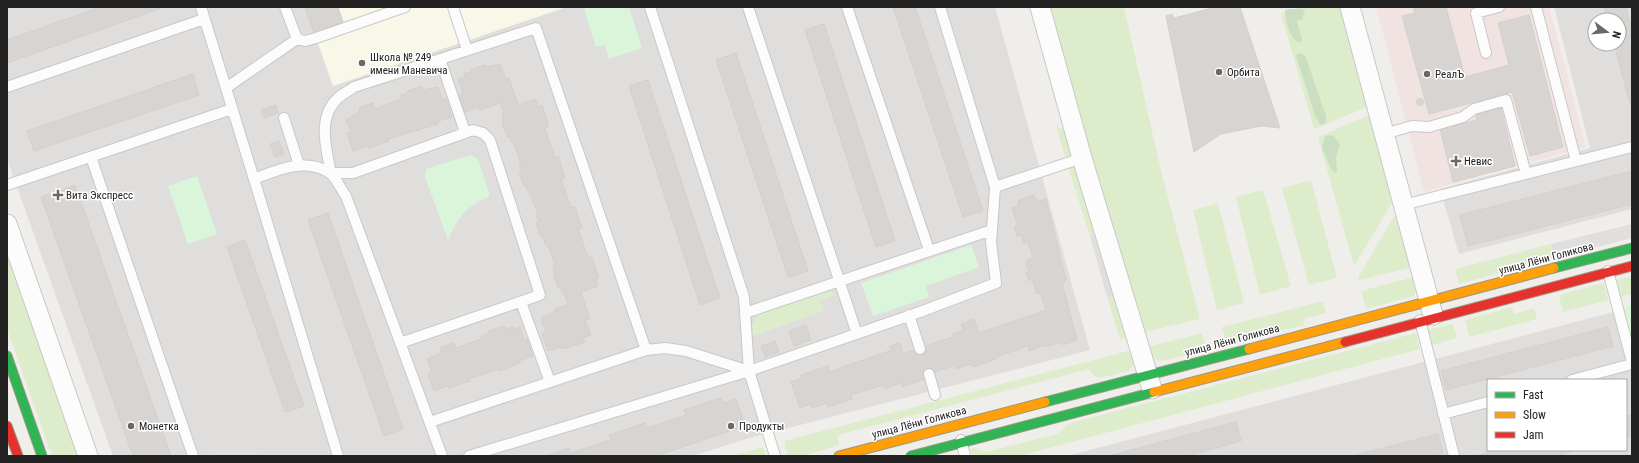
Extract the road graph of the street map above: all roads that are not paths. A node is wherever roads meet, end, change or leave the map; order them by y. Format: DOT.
graph roads {
  1 [pos="200,7"];
  2 [pos="285,7"];
  3 [pos="405,7"];
  4 [pos="453,7"];
  5 [pos="650,7"];
  6 [pos="748,7"];
  7 [pos="847,7"];
  8 [pos="940,7"];
  9 [pos="1040,7"];
  10 [pos="1350,7"];
  11 [pos="1500,7"];
  12 [pos="1536,7"];
  13 [pos="204,19"];
  14 [pos="297,39"];
  15 [pos="467,50"];
  16 [pos="1486,53"];
  17 [pos="440,59"];
  18 [pos="7,87"];
  19 [pos="226,88"];
  20 [pos="232,109"];
  21 [pos="284,118"];
  22 [pos="465,132"];
  23 [pos="1384,134"];
  24 [pos="1632,147"];
  25 [pos="90,157"];
  26 [pos="1082,158"];
  27 [pos="1576,161"];
  28 [pos="299,165"];
  29 [pos="331,173"];
  30 [pos="1526,174"];
  31 [pos="254,179"];
  32 [pos="7,185"];
  33 [pos="995,187"];
  34 [pos="1403,205"];
  35 [pos="7,224"];
  36 [pos="992,230"];
  37 [pos="1632,248"];
  38 [pos="929,250"];
  39 [pos="1604,256"];
  40 [pos="1632,266"];
  41 [pos="1608,272"];
  42 [pos="839,281"];
  43 [pos="521,302"];
  44 [pos="1425,311"];
  45 [pos="745,313"];
  46 [pos="909,316"];
  47 [pos="1360,319"];
  48 [pos="857,334"];
  49 [pos="1365,337"];
  50 [pos="400,343"];
  51 [pos="920,349"];
  52 [pos="646,350"];
  53 [pos="7,356"];
  54 [pos="1218,356"];
  55 [pos="1632,363"];
  56 [pos="749,371"];
  57 [pos="929,374"];
  58 [pos="1222,374"];
  59 [pos="1576,379"];
  60 [pos="550,382"];
  61 [pos="1150,383"];
  62 [pos="935,395"];
  63 [pos="1487,402"];
  64 [pos="1443,414"];
  65 [pos="430,422"];
  66 [pos="957,424"];
  67 [pos="7,426"];
  68 [pos="962,443"];
  69 [pos="18,456"];
  70 [pos="42,456"];
  71 [pos="88,456"];
  72 [pos="193,456"];
  73 [pos="338,456"];
  74 [pos="442,456"];
  75 [pos="469,456"];
  76 [pos="775,456"];
  77 [pos="839,456"];
  78 [pos="912,456"];
  79 [pos="965,456"];
  80 [pos="1454,456"];
  1 -- 13 [label="lane"];
  2 -- 14 [label="lane"];
  3 -- 14 [label="lane"];
  4 -- 15 [label="lane"];
  5 -- 45 [label="lane"];
  6 -- 42 [label="lane"];
  7 -- 38 [label="lane"];
  8 -- 33 [label="lane"];
  9 -- 26 [label="street"];
  10 -- 23 [label="street"];
  11 -- 16 [label="lane"];
  12 -- 27 [label="lane"];
  13 -- 18 [label="lane"];
  13 -- 19 [label="lane"];
  14 -- 19 [label="lane"];
  15 -- 17 [label="lane"];
  15 -- 52 [label="lane"];
  17 -- 22 [label="lane"];
  17 -- 29 [label="lane"];
  19 -- 20 [label="lane"];
  20 -- 25 [label="lane"];
  20 -- 31 [label="lane"];
  21 -- 28 [label="lane"];
  22 -- 29 [label="lane"];
  22 -- 43 [label="lane"];
  23 -- 30 [label="lane"];
  23 -- 34 [label="street"];
  24 -- 27 [label="lane"];
  25 -- 32 [label="lane"];
  25 -- 72 [label="lane"];
  26 -- 33 [label="lane"];
  26 -- 61 [label="street"];
  27 -- 30 [label="lane"];
  28 -- 29 [label="lane"];
  28 -- 31 [label="lane"];
  29 -- 50 [label="lane"];
  30 -- 34 [label="lane"];
  31 -- 73 [label="lane"];
  33 -- 36 [label="lane"];
  34 -- 44 [label="street"];
  35 -- 71 [label="street"];
  36 -- 38 [label="lane"];
  36 -- 46 [label="lane"];
  37 -- 39 [label="street, улица Лёни Голикова"];
  38 -- 42 [label="lane"];
  39 -- 41 [label="lane"];
  39 -- 44 [label="street, улица Лёни Голикова"];
  40 -- 41 [label="street, улица Лёни Голикова"];
  41 -- 44 [label="street, улица Лёни Голикова"];
  41 -- 55 [label="lane"];
  42 -- 45 [label="lane"];
  42 -- 48 [label="lane"];
  43 -- 50 [label="lane"];
  43 -- 60 [label="lane"];
  44 -- 47 [label="street, улица Лёни Голикова"];
  44 -- 49 [label="street, улица Лёни Голикова"];
  44 -- 64 [label="lane"];
  45 -- 56 [label="lane"];
  46 -- 48 [label="lane"];
  46 -- 51 [label="lane"];
  47 -- 49 [label="lane"];
  47 -- 54 [label="street, улица Лёни Голикова"];
  48 -- 56 [label="lane"];
  49 -- 58 [label="street, улица Лёни Голикова"];
  50 -- 65 [label="lane"];
  52 -- 56 [label="lane"];
  52 -- 60 [label="lane"];
  53 -- 70 [label="street"];
  54 -- 58 [label="lane"];
  54 -- 61 [label="street, улица Лёни Голикова"];
  55 -- 59 [label="lane"];
  56 -- 75 [label="lane"];
  56 -- 76 [label="lane"];
  57 -- 62 [label="lane"];
  58 -- 61 [label="street, улица Лёни Голикова"];
  60 -- 65 [label="lane"];
  61 -- 66 [label="street, улица Лёни Голикова"];
  61 -- 68 [label="street, улица Лёни Голикова"];
  63 -- 64 [label="lane"];
  64 -- 80 [label="lane"];
  65 -- 74 [label="lane"];
  66 -- 68 [label="lane"];
  66 -- 77 [label="street, улица Лёни Голикова"];
  67 -- 69 [label="street"];
  68 -- 78 [label="street, улица Лёни Голикова"];
  68 -- 79 [label="lane"];
}
